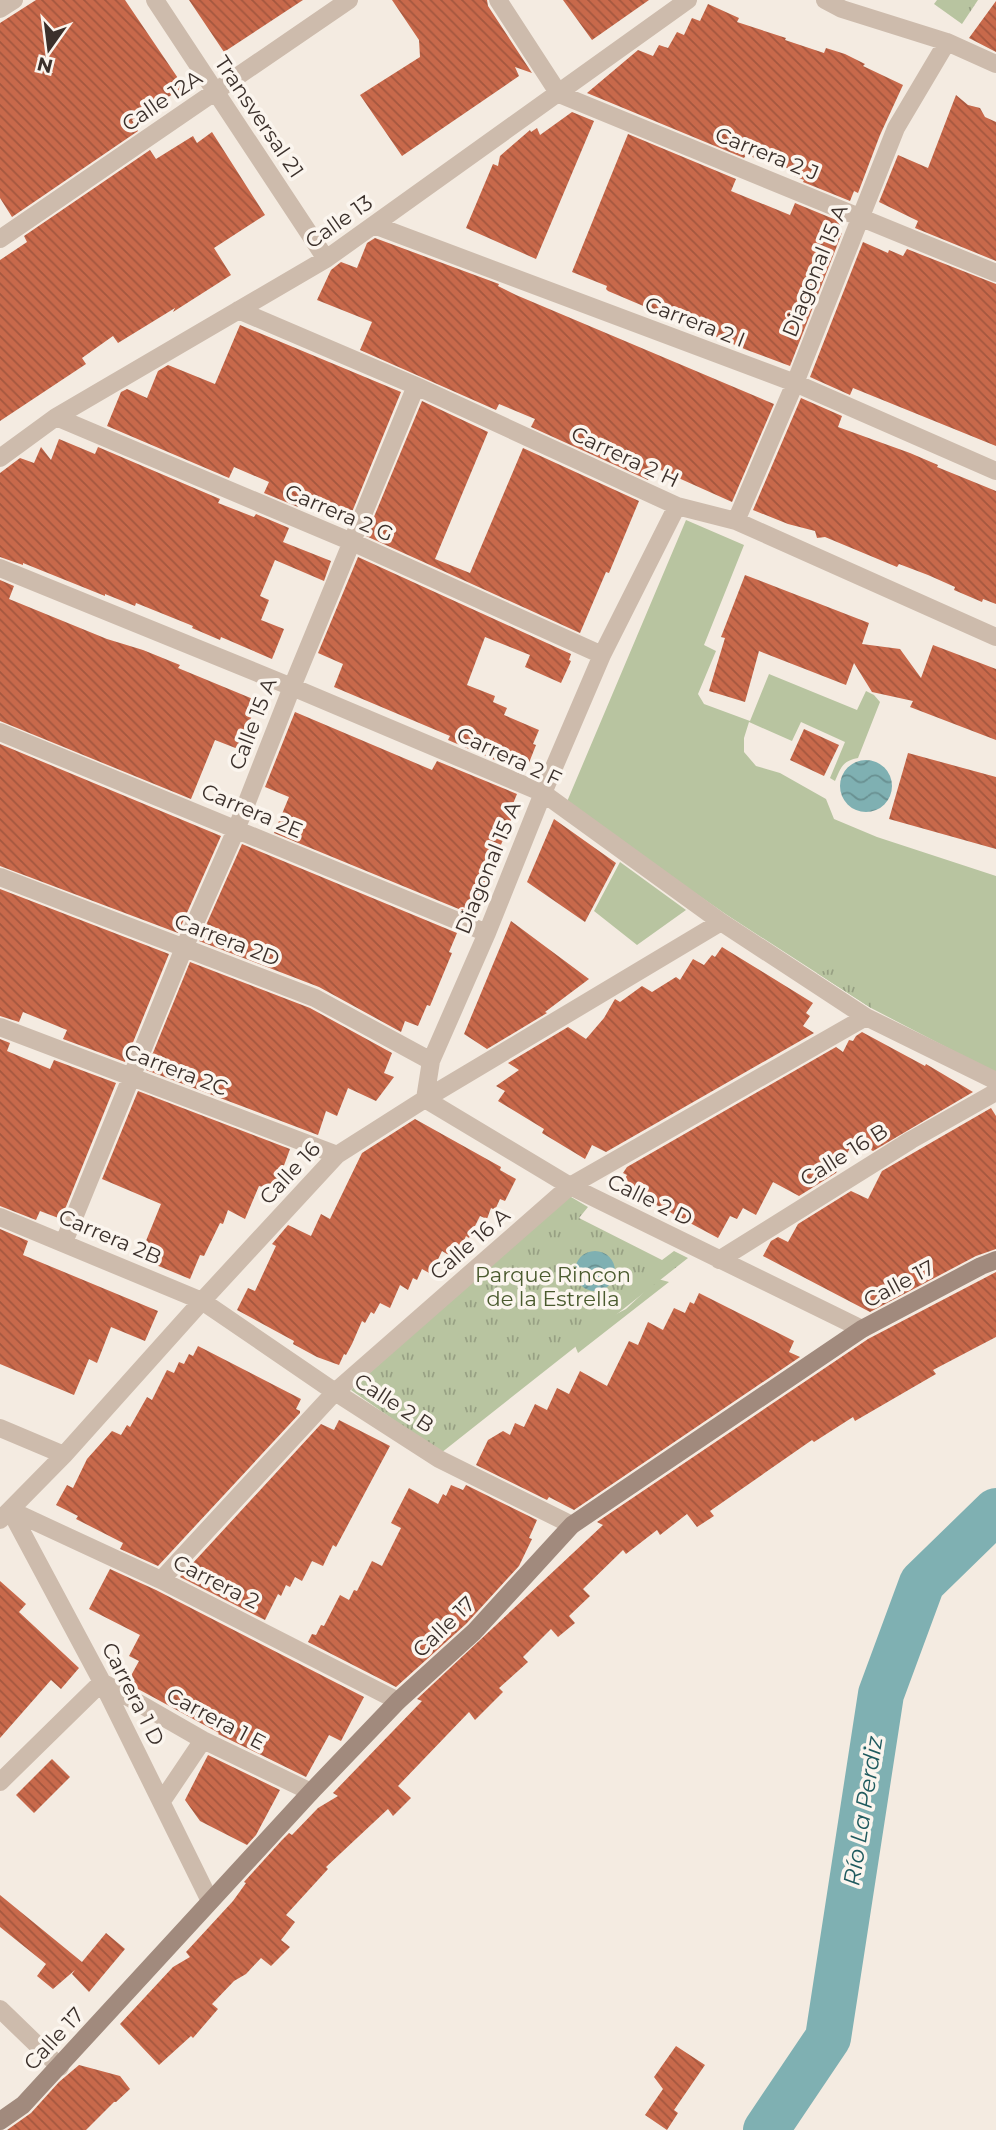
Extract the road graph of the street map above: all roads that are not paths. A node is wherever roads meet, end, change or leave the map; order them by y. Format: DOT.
graph roads {
  1 [pos="155,0"];
  2 [pos="349,0"];
  3 [pos="498,0"];
  4 [pos="688,0"];
  5 [pos="825,0"];
  6 [pos="947,42"];
  7 [pos="996,64"];
  8 [pos="215,93"];
  9 [pos="559,93"];
  10 [pos="861,216"];
  11 [pos="374,225"];
  12 [pos="0,239"];
  13 [pos="326,260"];
  14 [pos="996,273"];
  15 [pos="239,310"];
  16 [pos="795,383"];
  17 [pos="416,386"];
  18 [pos="56,416"];
  19 [pos="0,458"];
  20 [pos="996,471"];
  21 [pos="677,506"];
  22 [pos="736,521"];
  23 [pos="352,542"];
  24 [pos="0,568"];
  25 [pos="996,637"];
  26 [pos="602,655"];
  27 [pos="292,687"];
  28 [pos="0,732"];
  29 [pos="543,793"];
  30 [pos="236,830"];
  31 [pos="0,877"];
  32 [pos="721,922"];
  33 [pos="487,933"];
  34 [pos="184,948"];
  35 [pos="866,1017"];
  36 [pos="0,1027"];
  37 [pos="431,1061"];
  38 [pos="132,1078"];
  39 [pos="996,1082"];
  40 [pos="996,1092"];
  41 [pos="425,1099"];
  42 [pos="337,1155"];
  43 [pos="570,1186"];
  44 [pos="0,1217"];
  45 [pos="64,1242"];
  46 [pos="719,1260"];
  47 [pos="996,1260"];
  48 [pos="202,1301"];
  49 [pos="862,1329"];
  50 [pos="335,1392"];
  51 [pos="0,1428"];
  52 [pos="64,1455"];
  53 [pos="5,1515"];
  54 [pos="572,1525"];
  55 [pos="162,1580"];
  56 [pos="102,1682"];
  57 [pos="398,1701"];
  58 [pos="203,1740"];
  59 [pos="0,1782"];
  60 [pos="311,1792"];
  61 [pos="162,1801"];
  62 [pos="210,1901"];
  63 [pos="0,2009"];
  64 [pos="60,2067"];
  65 [pos="0,2121"];
  1 -- 8 [label="street, Transversal 21"];
  2 -- 8 [label="street, Calle 12A"];
  3 -- 9 [label="street"];
  4 -- 9 [label="street, Calle 13"];
  5 -- 6 [label="street"];
  6 -- 7 [label="street"];
  6 -- 10 [label="street, Diagonal 15 A"];
  8 -- 12 [label="street, Calle 12A"];
  8 -- 13 [label="street, Transversal 21"];
  9 -- 10 [label="street, Carrera 2 J"];
  9 -- 11 [label="street, Calle 13"];
  10 -- 14 [label="street, Carrera 2 J"];
  10 -- 16 [label="street, Diagonal 15 A"];
  11 -- 13 [label="street, Calle 13"];
  11 -- 16 [label="street, Carrera 2 I"];
  13 -- 15 [label="street, Calle 13"];
  15 -- 17 [label="street, Carrera 2 H"];
  15 -- 18 [label="street, Calle 13"];
  16 -- 20 [label="street, Carrera 2 I"];
  16 -- 22 [label="street, Diagonal 15 A"];
  17 -- 21 [label="street, Carrera 2 H"];
  17 -- 23 [label="street, Calle 15 A"];
  18 -- 19 [label="street, Calle 13"];
  18 -- 23 [label="street, Carrera 2 G"];
  21 -- 22 [label="street, Carrera 2 H"];
  21 -- 26 [label="street, Diagonal 15 A"];
  22 -- 25 [label="street, Carrera 2 H"];
  23 -- 26 [label="street, Carrera 2 G"];
  23 -- 27 [label="street, Calle 15 A"];
  24 -- 27 [label="street, Carrera 2 F"];
  26 -- 29 [label="street, Diagonal 15 A"];
  27 -- 29 [label="street, Carrera 2 F"];
  27 -- 30 [label="street, Calle 15 A"];
  28 -- 30 [label="street, Carrera 2E"];
  29 -- 32 [label="street, Carrera 2 F"];
  29 -- 33 [label="street, Diagonal 15 A"];
  30 -- 33 [label="street, Carrera 2E"];
  30 -- 34 [label="street, Calle 15 A"];
  31 -- 34 [label="street, Carrera 2D"];
  32 -- 35 [label="street, Carrera 2 F"];
  32 -- 41 [label="street, Calle 16"];
  33 -- 37 [label="street, Diagonal 15 A"];
  34 -- 37 [label="street, Carrera 2D"];
  34 -- 38 [label="street, Calle 15 A"];
  35 -- 39 [label="street, Carrera 2 F"];
  35 -- 43 [label="street, Calle 16 A"];
  36 -- 38 [label="street, Carrera 2C"];
  37 -- 41 [label="street, Diagonal 15 A"];
  38 -- 42 [label="street, Carrera 2C"];
  38 -- 45 [label="street, Calle 15 A"];
  40 -- 46 [label="street, Calle 16 B"];
  41 -- 42 [label="street, Calle 16"];
  41 -- 43 [label="street, Calle 2 D"];
  42 -- 48 [label="street, Calle 16"];
  43 -- 46 [label="street, Calle 2 D"];
  43 -- 50 [label="street, Calle 16 A"];
  44 -- 45 [label="street, Carrera 2B"];
  45 -- 48 [label="street, Carrera 2B"];
  46 -- 49 [label="street, Calle 2 D"];
  47 -- 49 [label="main road, Calle 17"];
  48 -- 50 [label="street, Calle 2 B"];
  48 -- 52 [label="street, Calle 16"];
  49 -- 54 [label="main road, Calle 17"];
  50 -- 54 [label="street, Calle 2 B"];
  50 -- 55 [label="street, Calle 16 A"];
  51 -- 52 [label="street"];
  52 -- 53 [label="street, Calle 16"];
  53 -- 55 [label="street, Carrera 2"];
  53 -- 56 [label="street, Carrera 1 D"];
  54 -- 57 [label="main road, Calle 17"];
  55 -- 57 [label="street, Carrera 2"];
  56 -- 58 [label="street, Carrera 1 E"];
  56 -- 59 [label="street"];
  56 -- 61 [label="street, Carrera 1 D"];
  57 -- 60 [label="main road, Calle 17"];
  58 -- 60 [label="street, Carrera 1 E"];
  58 -- 61 [label="street"];
  60 -- 62 [label="main road, Calle 17"];
  61 -- 62 [label="street, Carrera 1 D"];
  62 -- 64 [label="main road, Calle 17"];
  63 -- 64 [label="street"];
  64 -- 65 [label="main road, Calle 17"];
}
